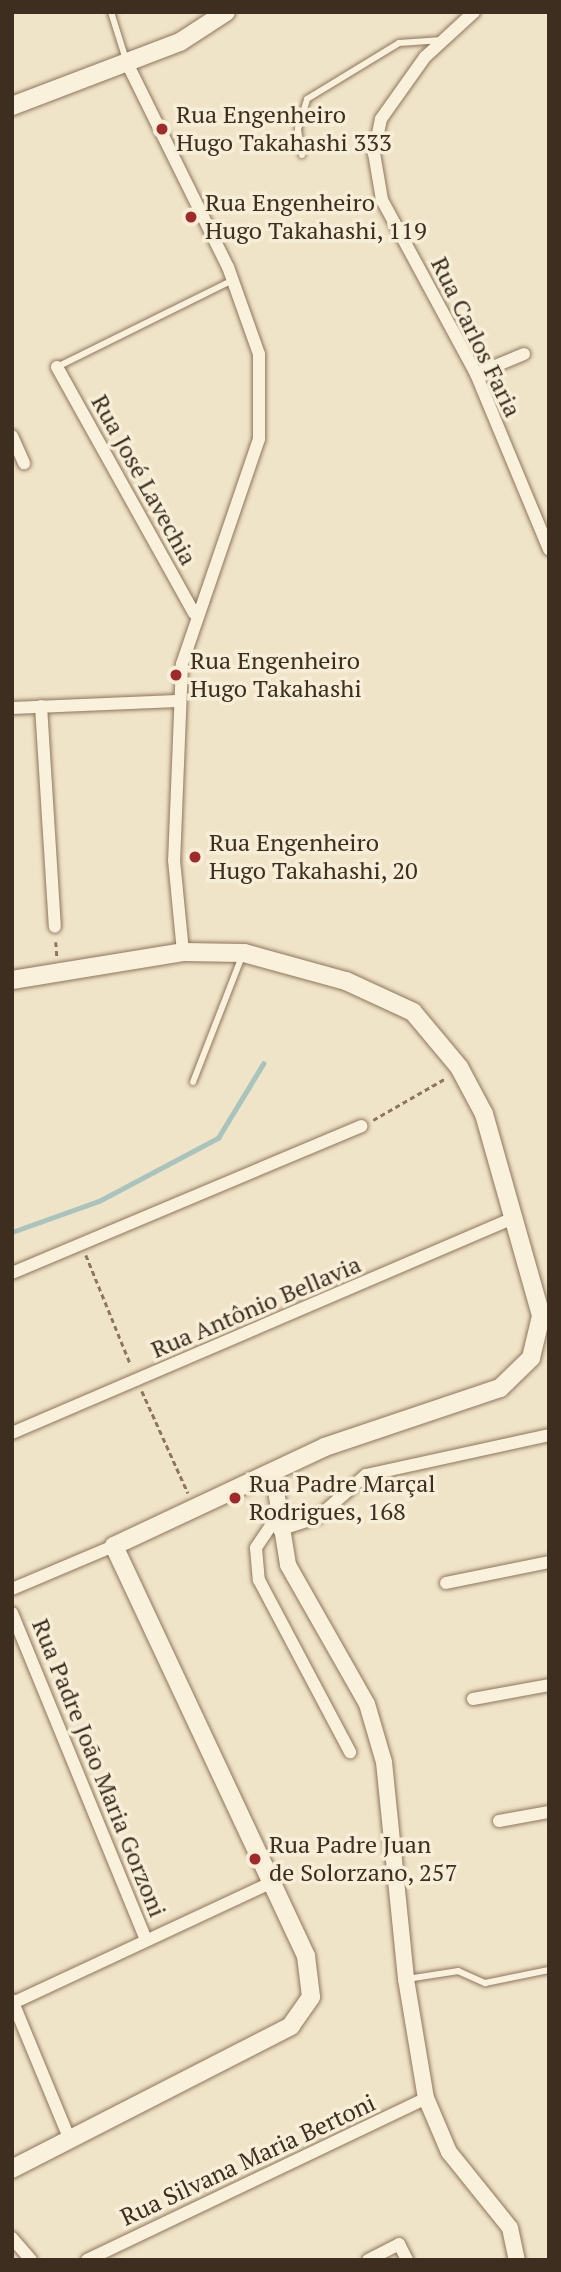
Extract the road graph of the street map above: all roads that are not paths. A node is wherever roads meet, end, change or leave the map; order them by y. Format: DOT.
graph roads {
  1 [pos="111,12"];
  2 [pos="226,12"];
  3 [pos="474,12"];
  4 [pos="442,40"];
  5 [pos="128,65"];
  6 [pos="12,106"];
  7 [pos="302,155"];
  8 [pos="233,280"];
  9 [pos="524,354"];
  10 [pos="57,367"];
  11 [pos="476,374"];
  12 [pos="12,436"];
  13 [pos="24,463"];
  14 [pos="549,549"];
  15 [pos="194,613"];
  16 [pos="177,701"];
  17 [pos="41,706"];
  18 [pos="12,708"];
  19 [pos="55,928"];
  20 [pos="183,952"];
  21 [pos="244,953"];
  22 [pos="12,980"];
  23 [pos="193,1082"];
  24 [pos="361,1125"];
  25 [pos="516,1217"];
  26 [pos="12,1273"];
  27 [pos="544,1340"];
  28 [pos="12,1433"];
  29 [pos="549,1435"];
  30 [pos="273,1472"];
  31 [pos="278,1524"];
  32 [pos="114,1546"];
  33 [pos="549,1562"];
  34 [pos="446,1583"];
  35 [pos="12,1589"];
  36 [pos="12,1613"];
  37 [pos="549,1685"];
  38 [pos="473,1699"];
  39 [pos="350,1752"];
  40 [pos="549,1812"];
  41 [pos="499,1821"];
  42 [pos="273,1882"];
  43 [pos="146,1940"];
  44 [pos="549,1970"];
  45 [pos="405,1979"];
  46 [pos="13,2001"];
  47 [pos="426,2098"];
  48 [pos="70,2140"];
  49 [pos="12,2169"];
  50 [pos="12,2238"];
  51 [pos="31,2260"];
  52 [pos="87,2260"];
  53 [pos="368,2260"];
  54 [pos="407,2260"];
  55 [pos="517,2260"];
  1 -- 5 [label="lane"];
  2 -- 5 [label="main road"];
  3 -- 4 [label="street, Rua Carlos Faria"];
  4 -- 7 [label="lane"];
  4 -- 11 [label="street, Rua Carlos Faria"];
  5 -- 6 [label="main road"];
  5 -- 8 [label="street"];
  8 -- 10 [label="lane"];
  8 -- 15 [label="street"];
  9 -- 11 [label="street"];
  10 -- 15 [label="street, Rua José Lavechia"];
  11 -- 14 [label="street, Rua Carlos Faria"];
  12 -- 13 [label="street"];
  15 -- 16 [label="street"];
  16 -- 17 [label="street"];
  16 -- 20 [label="street"];
  17 -- 18 [label="street"];
  17 -- 19 [label="street"];
  20 -- 21 [label="main road"];
  20 -- 22 [label="main road"];
  21 -- 23 [label="lane"];
  21 -- 25 [label="main road"];
  24 -- 26 [label="street"];
  25 -- 27 [label="main road"];
  25 -- 28 [label="street, Rua Antônio Bellavia"];
  27 -- 30 [label="main road"];
  29 -- 31 [label="street"];
  30 -- 31 [label="street"];
  30 -- 32 [label="main road"];
  31 -- 39 [label="street"];
  31 -- 45 [label="street"];
  32 -- 35 [label="street"];
  32 -- 42 [label="main road"];
  33 -- 34 [label="street"];
  36 -- 43 [label="street, Rua Padre João Maria Gorzoni"];
  37 -- 38 [label="street"];
  40 -- 41 [label="street"];
  42 -- 43 [label="street"];
  42 -- 48 [label="main road"];
  43 -- 46 [label="street"];
  44 -- 45 [label="lane"];
  45 -- 47 [label="street"];
  46 -- 48 [label="street"];
  47 -- 52 [label="street, Rua Silvana Maria Bertoni"];
  47 -- 55 [label="street"];
  48 -- 49 [label="main road"];
  50 -- 51 [label="street"];
  53 -- 54 [label="street"];
}
